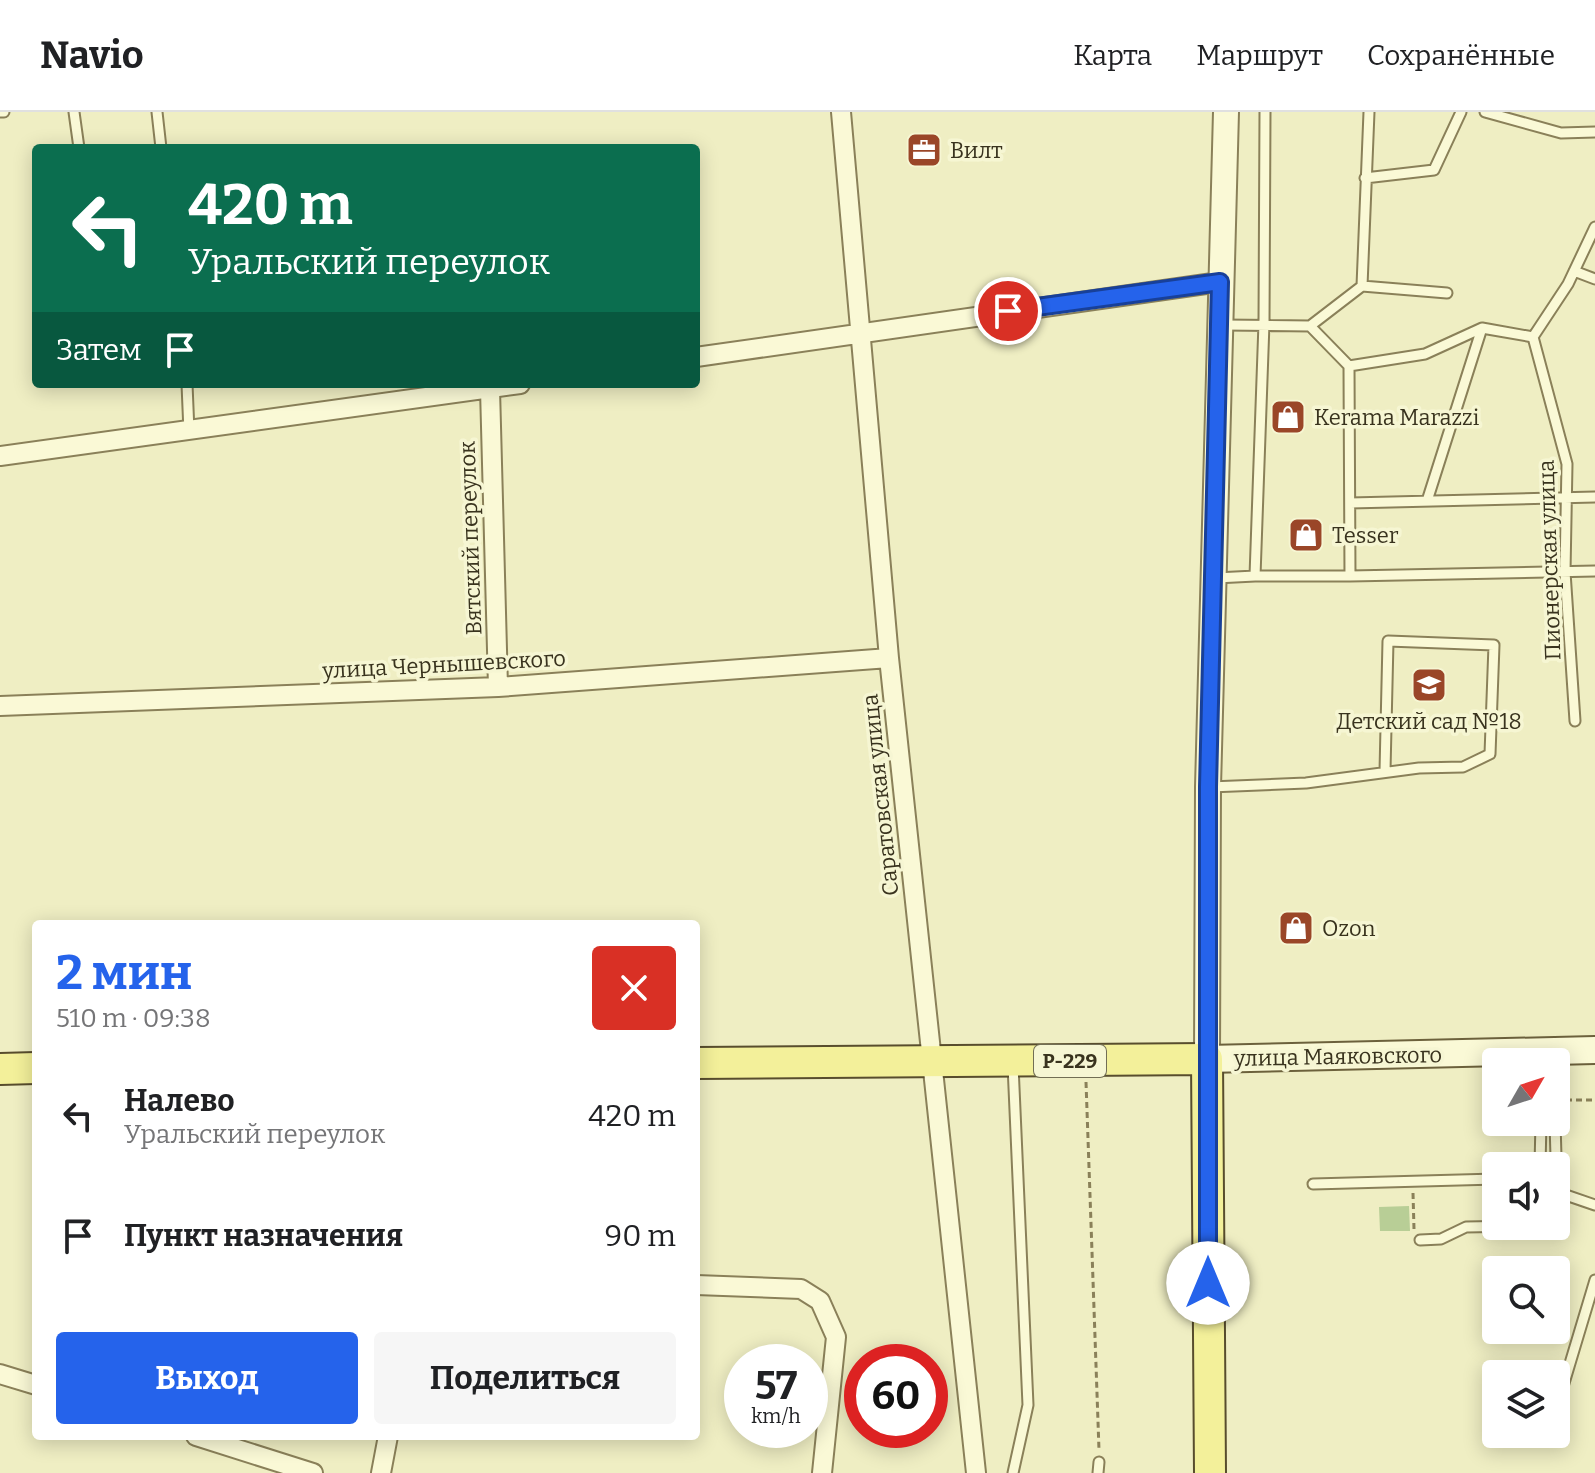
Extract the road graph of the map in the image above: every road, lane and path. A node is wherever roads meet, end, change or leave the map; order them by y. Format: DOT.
graph roads {
  1 [pos="74,112"];
  2 [pos="157,112"];
  3 [pos="841,112"];
  4 [pos="1226,112"];
  5 [pos="1265,112"];
  6 [pos="1369,112"];
  7 [pos="1461,112"];
  8 [pos="1485,112"];
  9 [pos="1520,117"];
  10 [pos="1595,132"];
  11 [pos="78,144"];
  12 [pos="161,144"];
  13 [pos="1365,178"];
  14 [pos="1595,227"];
  15 [pos="1574,271"];
  16 [pos="1595,279"];
  17 [pos="1220,282"];
  18 [pos="1362,286"];
  19 [pos="1447,293"];
  20 [pos="1264,323"];
  21 [pos="1219,325"];
  22 [pos="1310,326"];
  23 [pos="1482,328"];
  24 [pos="863,331"];
  25 [pos="1533,337"];
  26 [pos="700,356"];
  27 [pos="1349,366"];
  28 [pos="187,388"];
  29 [pos="496,388"];
  30 [pos="490,389"];
  31 [pos="189,432"];
  32 [pos="0,456"];
  33 [pos="1567,496"];
  34 [pos="1595,497"];
  35 [pos="1427,501"];
  36 [pos="1350,503"];
  37 [pos="1595,571"];
  38 [pos="1565,572"];
  39 [pos="1255,576"];
  40 [pos="1350,576"];
  41 [pos="1213,579"];
  42 [pos="889,658"];
  43 [pos="498,687"];
  44 [pos="0,706"];
  45 [pos="1575,721"];
  46 [pos="1385,771"];
  47 [pos="1208,787"];
  48 [pos="1595,1050"];
  49 [pos="1570,1054"];
  50 [pos="1482,1057"];
  51 [pos="1207,1059"];
  52 [pos="933,1061"];
  53 [pos="1013,1061"];
  54 [pos="1085,1061"];
  55 [pos="700,1063"];
  56 [pos="32,1068"];
  57 [pos="0,1069"];
  58 [pos="1570,1100"];
  59 [pos="1595,1100"];
  60 [pos="1482,1179"];
  61 [pos="1413,1181"];
  62 [pos="1313,1184"];
  63 [pos="1570,1196"];
  64 [pos="1595,1205"];
  65 [pos="1482,1227"];
  66 [pos="1420,1240"];
  67 [pos="1595,1280"];
  68 [pos="700,1285"];
  69 [pos="1570,1363"];
  70 [pos="0,1374"];
  71 [pos="32,1384"];
  72 [pos="209,1440"];
  73 [pos="387,1440"];
  74 [pos="1099,1462"];
  75 [pos="313,1473"];
  76 [pos="381,1473"];
  77 [pos="822,1473"];
  78 [pos="976,1473"];
  79 [pos="1013,1473"];
  80 [pos="1098,1473"];
  81 [pos="1210,1473"];
  1 -- 11 [label="lane"];
  2 -- 12 [label="lane"];
  3 -- 24 [label="street, Саратовская улица"];
  4 -- 17 [label="street"];
  5 -- 20 [label="lane"];
  6 -- 13 [label="lane"];
  7 -- 13 [label="lane"];
  8 -- 9 [label="lane"];
  9 -- 10 [label="lane"];
  13 -- 18 [label="lane"];
  14 -- 15 [label="lane"];
  15 -- 16 [label="lane"];
  15 -- 25 [label="lane"];
  17 -- 21 [label="street"];
  17 -- 24 [label="street"];
  18 -- 19 [label="lane"];
  18 -- 22 [label="lane"];
  20 -- 21 [label="lane"];
  20 -- 22 [label="lane"];
  20 -- 39 [label="lane"];
  21 -- 41 [label="street"];
  22 -- 27 [label="lane"];
  23 -- 25 [label="lane"];
  23 -- 27 [label="lane"];
  23 -- 35 [label="lane"];
  24 -- 26 [label="street"];
  24 -- 42 [label="street, Саратовская улица"];
  25 -- 33 [label="lane, Пионерская улица"];
  27 -- 36 [label="lane"];
  28 -- 31 [label="lane"];
  29 -- 30 [label="street"];
  30 -- 31 [label="street"];
  30 -- 43 [label="street, Вятский переулок"];
  31 -- 32 [label="street"];
  33 -- 34 [label="lane"];
  33 -- 35 [label="lane"];
  33 -- 38 [label="lane, Пионерская улица"];
  35 -- 36 [label="lane"];
  36 -- 40 [label="lane"];
  37 -- 38 [label="lane"];
  38 -- 40 [label="lane"];
  38 -- 45 [label="lane, Пионерская улица"];
  39 -- 40 [label="lane"];
  39 -- 41 [label="lane"];
  41 -- 47 [label="street"];
  42 -- 43 [label="street, улица Чернышевского"];
  42 -- 52 [label="street, Саратовская улица"];
  43 -- 44 [label="street, улица Чернышевского"];
  46 -- 46 [label="lane"];
  46 -- 47 [label="lane"];
  47 -- 51 [label="street"];
  48 -- 49 [label="main road, улица Маяковского"];
  50 -- 51 [label="main road, улица Маяковского"];
  51 -- 54 [label="main road, улица Маяковского / Р-229"];
  51 -- 81 [label="main road"];
  52 -- 53 [label="main road, улица Маяковского / Р-229"];
  52 -- 55 [label="main road, улица Маяковского / Р-229"];
  52 -- 78 [label="street, Саратовская улица"];
  53 -- 54 [label="main road, улица Маяковского / Р-229"];
  53 -- 79 [label="lane"];
  54 -- 74 [label="path"];
  56 -- 57 [label="main road"];
  58 -- 59 [label="path"];
  60 -- 61 [label="lane"];
  61 -- 62 [label="lane"];
  61 -- 66 [label="path"];
  63 -- 64 [label="lane"];
  65 -- 66 [label="lane"];
  67 -- 69 [label="lane"];
  68 -- 77 [label="street"];
  70 -- 71 [label="street"];
  72 -- 75 [label="street"];
  73 -- 76 [label="street"];
  74 -- 80 [label="lane"];
}
